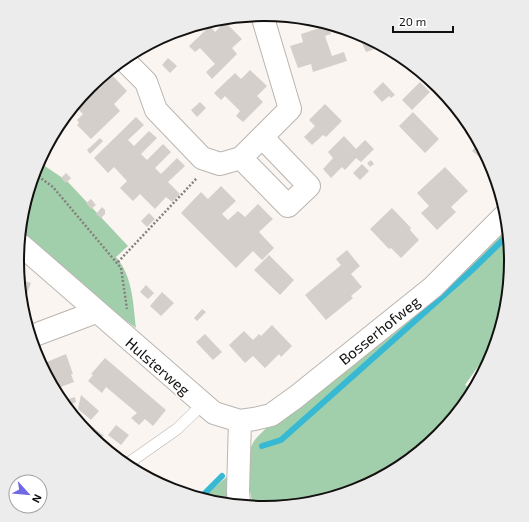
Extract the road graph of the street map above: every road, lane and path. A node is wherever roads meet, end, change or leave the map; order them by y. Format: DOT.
graph roads {
  1 [pos="264,21"];
  2 [pos="128,64"];
  3 [pos="262,137"];
  4 [pos="202,158"];
  5 [pos="241,158"];
  6 [pos="40,177"];
  7 [pos="501,219"];
  8 [pos="25,248"];
  9 [pos="118,262"];
  10 [pos="96,312"];
  11 [pos="36,334"];
  12 [pos="128,340"];
  13 [pos="203,404"];
  14 [pos="240,421"];
  15 [pos="131,461"];
  16 [pos="239,499"];
  1 -- 3 [label="street"];
  2 -- 4 [label="street"];
  3 -- 5 [label="street"];
  3 -- 5 [label="street"];
  4 -- 5 [label="street"];
  4 -- 9 [label="path"];
  6 -- 9 [label="path"];
  7 -- 14 [label="street, Bosserhofweg"];
  8 -- 10 [label="street, Hulsterweg"];
  9 -- 12 [label="path"];
  10 -- 11 [label="street"];
  10 -- 12 [label="street, Hulsterweg"];
  12 -- 13 [label="street, Hulsterweg"];
  13 -- 14 [label="street, Hulsterweg"];
  13 -- 15 [label="lane"];
  14 -- 16 [label="street"];
}
